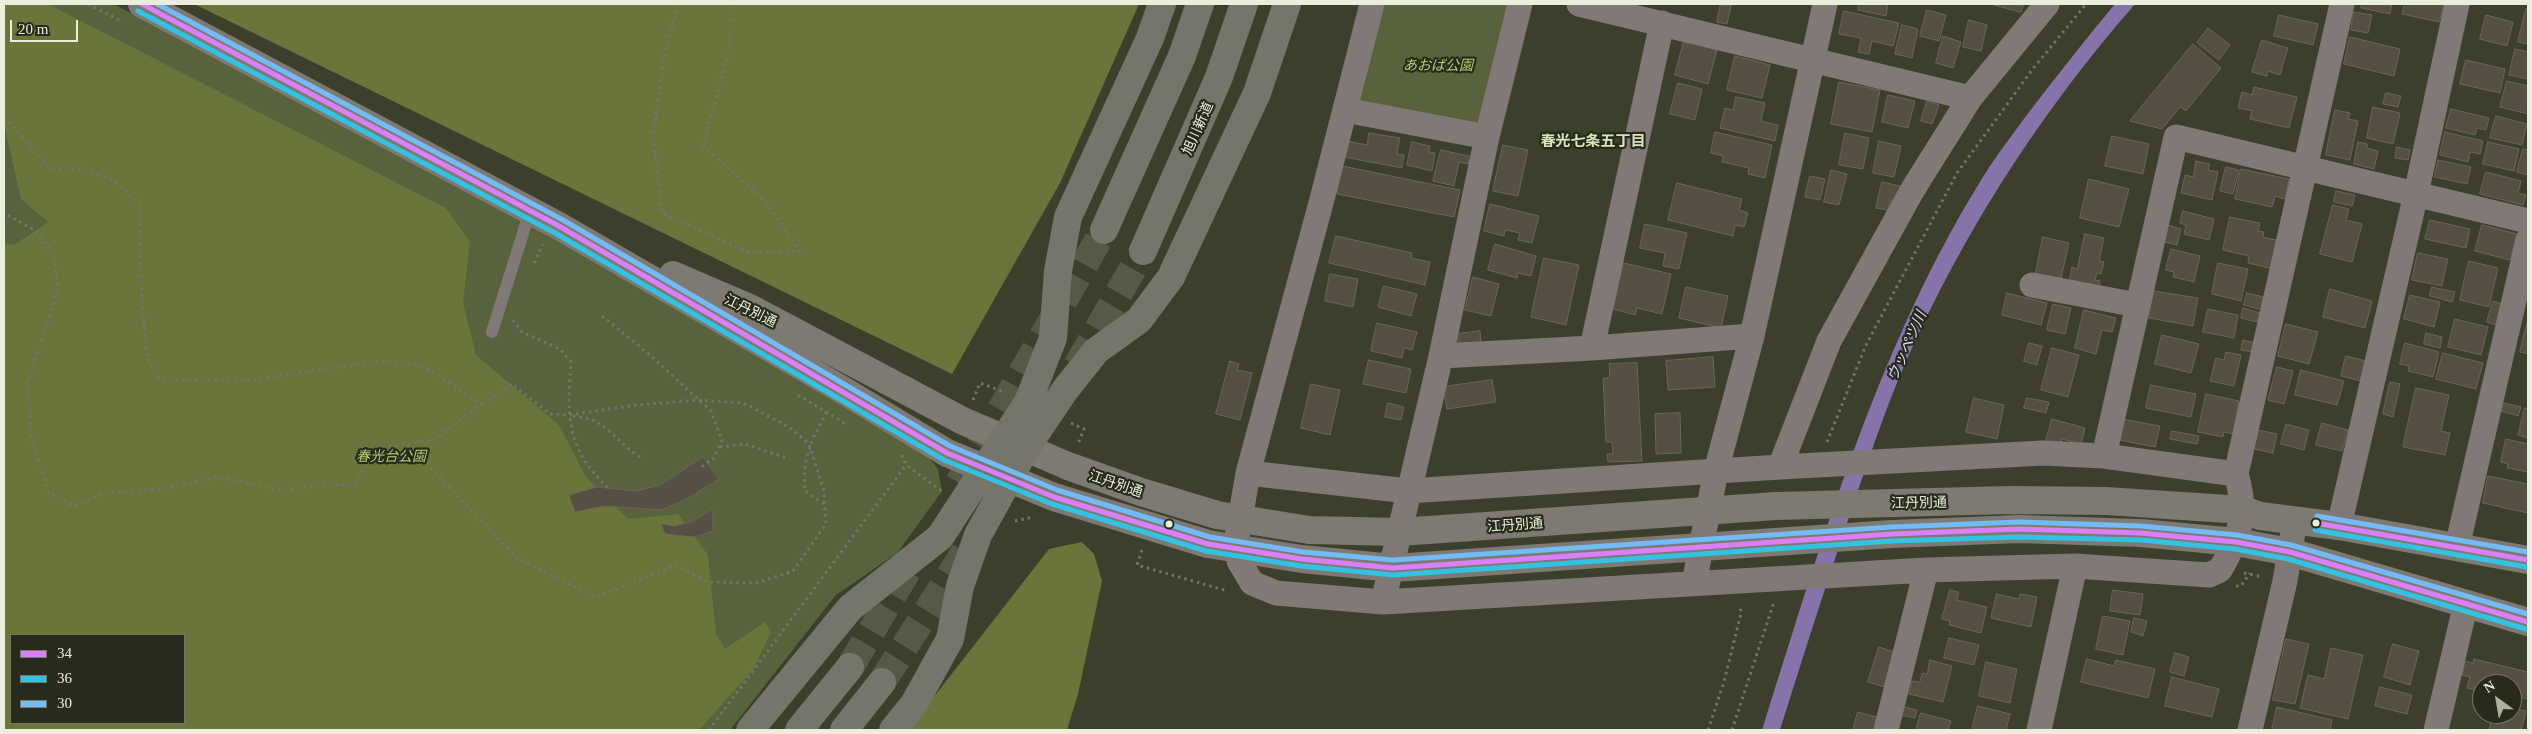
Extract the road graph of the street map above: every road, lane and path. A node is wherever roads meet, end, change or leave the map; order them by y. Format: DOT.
graph roads {
  1 [pos="142,4"];
  2 [pos="679,4"];
  3 [pos="731,4"];
  4 [pos="1162,4"];
  5 [pos="1200,4"];
  6 [pos="1244,4"];
  7 [pos="1288,4"];
  8 [pos="1372,4"];
  9 [pos="1520,4"];
  10 [pos="1579,4"];
  11 [pos="1825,4"];
  12 [pos="2048,4"];
  13 [pos="2086,4"];
  14 [pos="2342,4"];
  15 [pos="2457,4"];
  16 [pos="1662,23"];
  17 [pos="1812,59"];
  18 [pos="1970,98"];
  19 [pos="1345,110"];
  20 [pos="4,117"];
  21 [pos="1487,137"];
  22 [pos="2304,168"];
  23 [pos="2416,194"];
  24 [pos="530,211"];
  25 [pos="4,213"];
  26 [pos="2528,221"];
  27 [pos="1104,230"];
  28 [pos="552,234"];
  29 [pos="2528,240"];
  30 [pos="1143,251"];
  31 [pos="533,264"];
  32 [pos="2032,285"];
  33 [pos="2137,305"];
  34 [pos="516,312"];
  35 [pos="602,316"];
  36 [pos="492,332"];
  37 [pos="1752,336"];
  38 [pos="1592,348"];
  39 [pos="1441,356"];
  40 [pos="698,400"];
  41 [pos="482,404"];
  42 [pos="826,413"];
  43 [pos="570,415"];
  44 [pos="1015,443"];
  45 [pos="407,444"];
  46 [pos="809,444"];
  47 [pos="1825,445"];
  48 [pos="719,447"];
  49 [pos="2104,456"];
  50 [pos="642,458"];
  51 [pos="787,458"];
  52 [pos="906,465"];
  53 [pos="1788,466"];
  54 [pos="700,468"];
  55 [pos="1716,471"];
  56 [pos="1248,473"];
  57 [pos="997,474"];
  58 [pos="2236,474"];
  59 [pos="608,488"];
  60 [pos="1408,491"];
  61 [pos="825,504"];
  62 [pos="2243,510"];
  63 [pos="2295,520"];
  64 [pos="2339,526"];
  65 [pos="2236,542"];
  66 [pos="1143,547"];
  67 [pos="2457,548"];
  68 [pos="2290,552"];
  69 [pos="2528,560"];
  70 [pos="2075,566"];
  71 [pos="1926,570"];
  72 [pos="2220,570"];
  73 [pos="2285,581"];
  74 [pos="1200,582"];
  75 [pos="1694,583"];
  76 [pos="1744,588"];
  77 [pos="1776,596"];
  78 [pos="1383,602"];
  79 [pos="2466,603"];
  80 [pos="2528,622"];
  81 [pos="850,667"];
  82 [pos="882,682"];
  83 [pos="709,730"];
  84 [pos="750,730"];
  85 [pos="799,730"];
  86 [pos="844,730"];
  87 [pos="893,730"];
  88 [pos="1708,730"];
  89 [pos="1732,730"];
  90 [pos="1886,730"];
  91 [pos="2038,730"];
  92 [pos="2250,730"];
  93 [pos="2436,730"];
  1 -- 24 [label="main road, 江丹別通"];
  2 -- 3 [label="path"];
  4 -- 44 [label="highway"];
  5 -- 27 [label="highway"];
  6 -- 30 [label="highway, 旭川新道"];
  7 -- 44 [label="highway"];
  8 -- 19 [label="street"];
  9 -- 21 [label="street"];
  10 -- 16 [label="street"];
  11 -- 17 [label="street"];
  12 -- 18 [label="street"];
  13 -- 47 [label="path"];
  14 -- 22 [label="street"];
  15 -- 23 [label="street"];
  16 -- 17 [label="street"];
  16 -- 38 [label="street"];
  17 -- 18 [label="street"];
  17 -- 37 [label="street"];
  18 -- 53 [label="street"];
  19 -- 21 [label="street"];
  19 -- 56 [label="street"];
  20 -- 41 [label="path"];
  21 -- 39 [label="street"];
  22 -- 23 [label="street"];
  22 -- 33 [label="street"];
  22 -- 58 [label="street"];
  23 -- 26 [label="street"];
  23 -- 64 [label="street"];
  24 -- 28 [label="main road, 江丹別通"];
  24 -- 36 [label="lane"];
  25 -- 45 [label="path"];
  28 -- 31 [label="path"];
  28 -- 44 [label="main road, 江丹別通"];
  28 -- 57 [label="main road, 江丹別通"];
  29 -- 67 [label="street"];
  32 -- 33 [label="street"];
  33 -- 49 [label="street"];
  34 -- 43 [label="path"];
  35 -- 40 [label="path"];
  37 -- 38 [label="street"];
  37 -- 55 [label="street"];
  38 -- 39 [label="street"];
  39 -- 60 [label="street"];
  40 -- 43 [label="path"];
  40 -- 46 [label="path"];
  40 -- 48 [label="path"];
  41 -- 43 [label="path"];
  41 -- 45 [label="path"];
  42 -- 46 [label="path"];
  43 -- 50 [label="path"];
  43 -- 59 [label="path"];
  44 -- 57 [label="highway"];
  44 -- 62 [label="main road, 江丹別通"];
  45 -- 61 [label="path"];
  46 -- 61 [label="path"];
  46 -- 61 [label="path"];
  48 -- 51 [label="path"];
  48 -- 54 [label="path"];
  49 -- 53 [label="street"];
  49 -- 58 [label="street"];
  52 -- 83 [label="path"];
  53 -- 55 [label="street"];
  55 -- 60 [label="street"];
  55 -- 75 [label="street"];
  56 -- 60 [label="street"];
  56 -- 78 [label="street"];
  57 -- 65 [label="main road, 江丹別通"];
  57 -- 84 [label="highway"];
  57 -- 87 [label="highway"];
  58 -- 62 [label="street"];
  60 -- 78 [label="street"];
  62 -- 63 [label="main road, 江丹別通"];
  62 -- 65 [label="street"];
  63 -- 64 [label="main road, 江丹別通"];
  63 -- 68 [label="street"];
  64 -- 67 [label="main road, 江丹別通"];
  65 -- 68 [label="main road, 江丹別通"];
  65 -- 72 [label="street"];
  66 -- 74 [label="path"];
  67 -- 69 [label="main road, 江丹別通"];
  68 -- 73 [label="street"];
  68 -- 79 [label="main road, 江丹別通"];
  70 -- 71 [label="street"];
  70 -- 72 [label="street"];
  70 -- 91 [label="street"];
  71 -- 76 [label="street"];
  71 -- 90 [label="street"];
  72 -- 73 [label="path"];
  73 -- 92 [label="street"];
  75 -- 76 [label="street"];
  75 -- 78 [label="street"];
  76 -- 88 [label="path"];
  77 -- 89 [label="path"];
  79 -- 80 [label="main road, 江丹別通"];
  79 -- 93 [label="street"];
  81 -- 85 [label="highway"];
  82 -- 86 [label="highway"];
}
